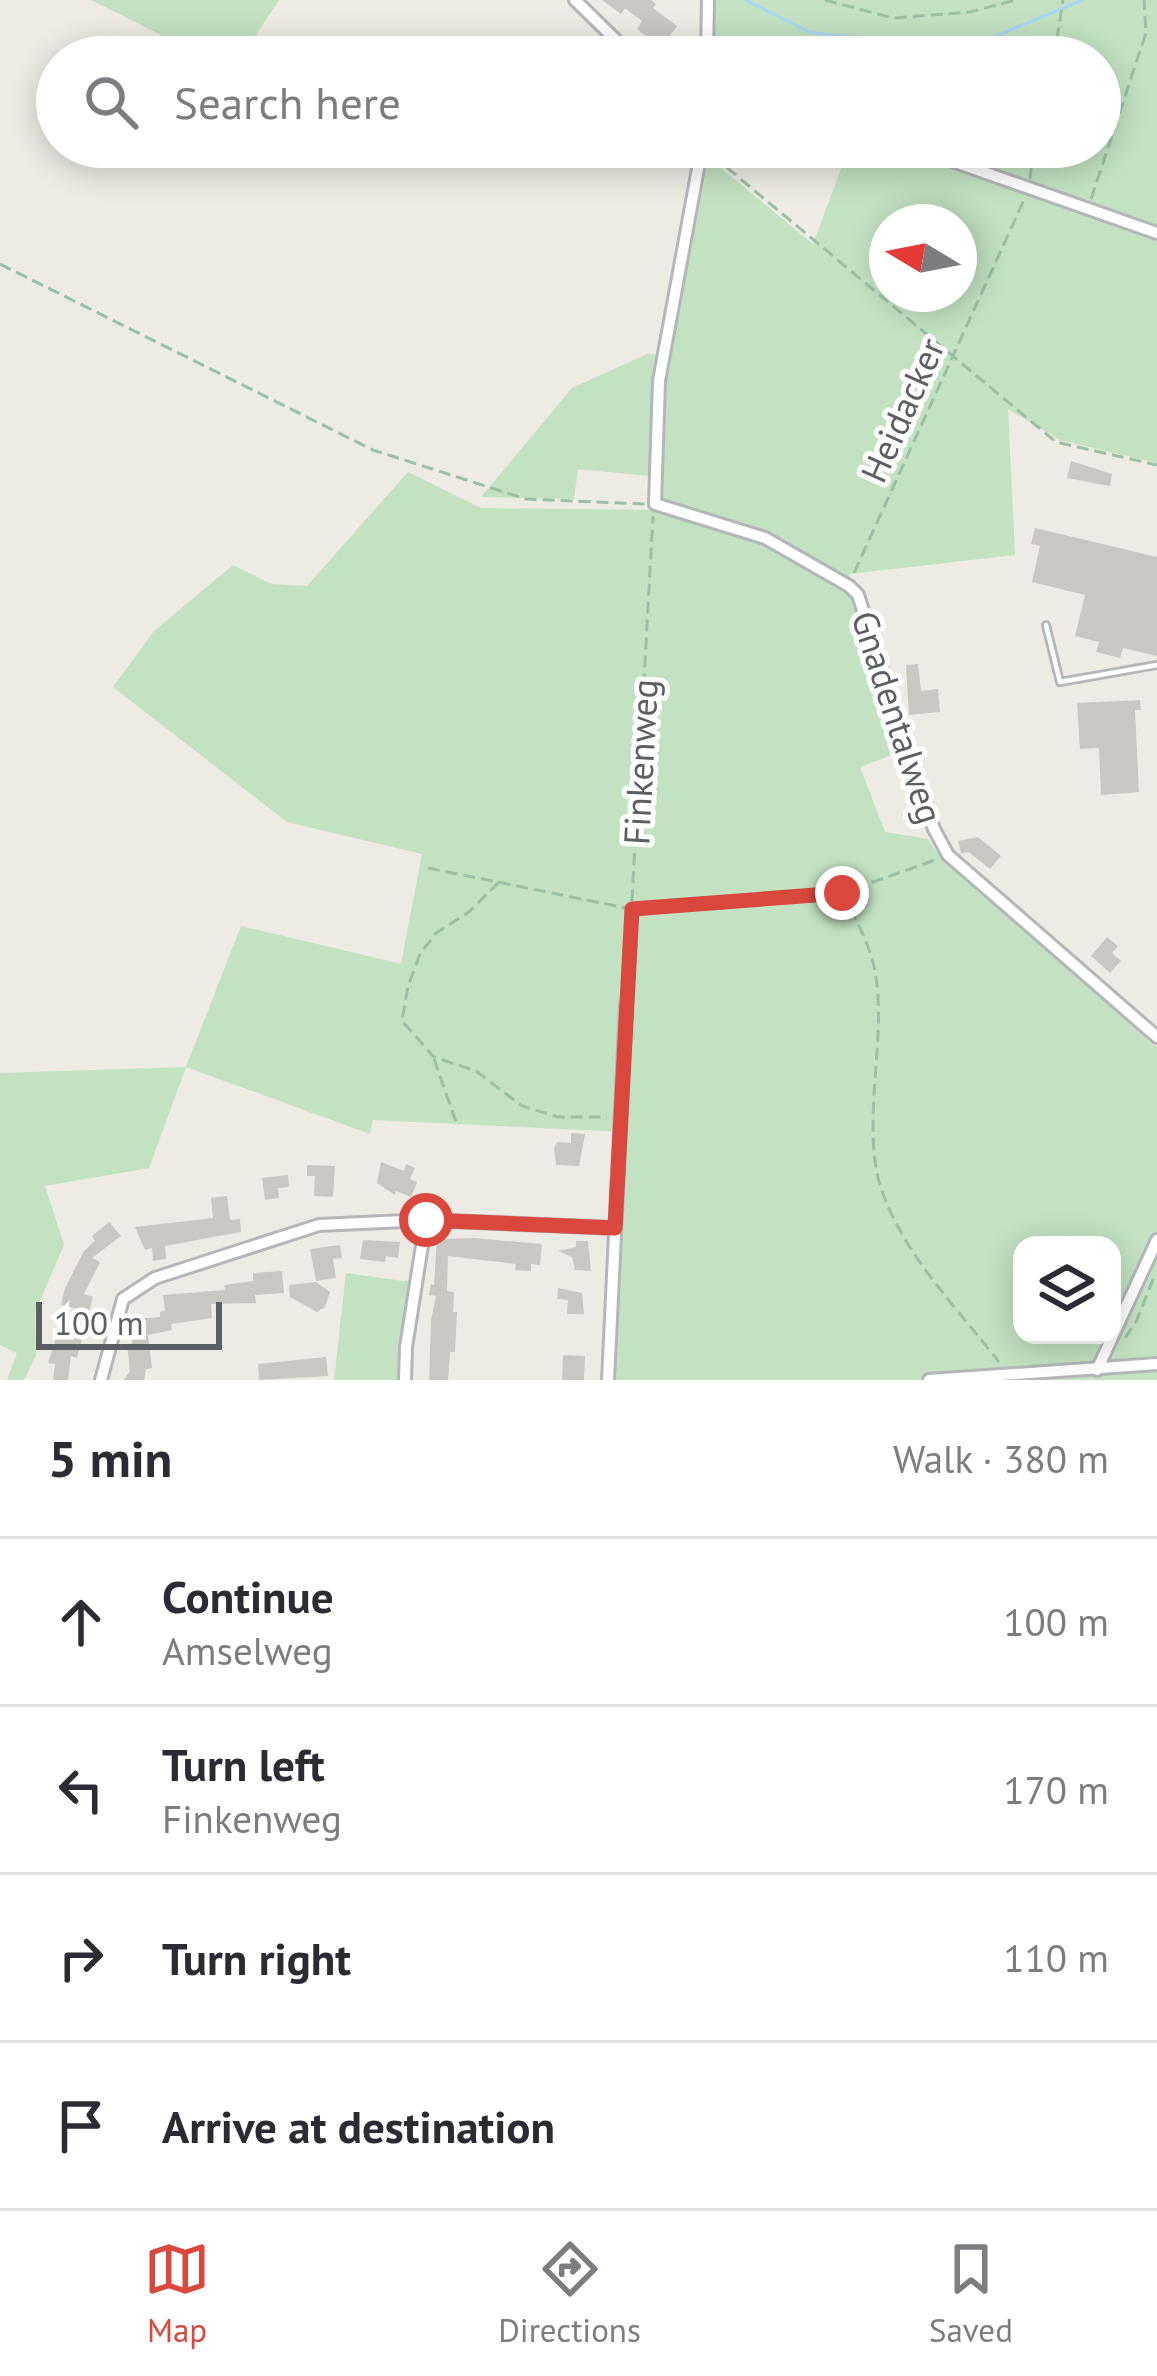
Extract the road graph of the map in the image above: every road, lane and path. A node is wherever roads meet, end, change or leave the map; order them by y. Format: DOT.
graph roads {
  1 [pos="575,0"];
  2 [pos="708,0"];
  3 [pos="825,0"];
  4 [pos="1016,0"];
  5 [pos="1063,0"];
  6 [pos="1144,0"];
  7 [pos="612,36"];
  8 [pos="707,36"];
  9 [pos="1057,36"];
  10 [pos="1121,108"];
  11 [pos="698,168"];
  12 [pos="727,168"];
  13 [pos="972,168"];
  14 [pos="1031,168"];
  15 [pos="1101,168"];
  16 [pos="1030,188"];
  17 [pos="1088,208"];
  18 [pos="1157,233"];
  19 [pos="0,265"];
  20 [pos="952,355"];
  21 [pos="1157,465"];
  22 [pos="655,504"];
  23 [pos="849,586"];
  24 [pos="1046,626"];
  25 [pos="1157,665"];
  26 [pos="948,856"];
  27 [pos="428,868"];
  28 [pos="500,881"];
  29 [pos="842,893"];
  30 [pos="632,909"];
  31 [pos="626,1005"];
  32 [pos="1157,1037"];
  33 [pos="434,1057"];
  34 [pos="620,1120"];
  35 [pos="457,1125"];
  36 [pos="426,1220"];
  37 [pos="615,1228"];
  38 [pos="1157,1240"];
  39 [pos="1157,1364"];
  40 [pos="1097,1370"];
  41 [pos="1006,1372"];
  42 [pos="101,1380"];
  43 [pos="405,1380"];
  44 [pos="608,1380"];
  45 [pos="928,1380"];
  1 -- 7 [label="street"];
  2 -- 8 [label="street"];
  3 -- 4 [label="path"];
  5 -- 9 [label="path"];
  6 -- 10 [label="path"];
  11 -- 22 [label="street"];
  12 -- 20 [label="path"];
  13 -- 16 [label="street"];
  14 -- 16 [label="path"];
  15 -- 17 [label="path"];
  16 -- 17 [label="street"];
  16 -- 20 [label="path, Heidacker"];
  17 -- 18 [label="street"];
  19 -- 22 [label="path"];
  20 -- 21 [label="path"];
  20 -- 23 [label="path, Heidacker"];
  22 -- 23 [label="street, Gnadentalweg"];
  22 -- 30 [label="path, Finkenweg"];
  23 -- 26 [label="street, Gnadentalweg"];
  24 -- 25 [label="lane"];
  26 -- 29 [label="path"];
  26 -- 32 [label="street, Gnadentalweg"];
  27 -- 28 [label="path"];
  28 -- 30 [label="path"];
  28 -- 33 [label="path"];
  29 -- 30 [label="path"];
  29 -- 41 [label="path"];
  30 -- 31 [label="path, Finkenweg"];
  31 -- 34 [label="street"];
  33 -- 34 [label="path"];
  33 -- 35 [label="path"];
  34 -- 37 [label="street"];
  36 -- 37 [label="street"];
  36 -- 42 [label="street"];
  36 -- 43 [label="street"];
  37 -- 44 [label="street"];
  38 -- 40 [label="street"];
  39 -- 40 [label="street"];
  40 -- 41 [label="street"];
  41 -- 45 [label="street"];
}
